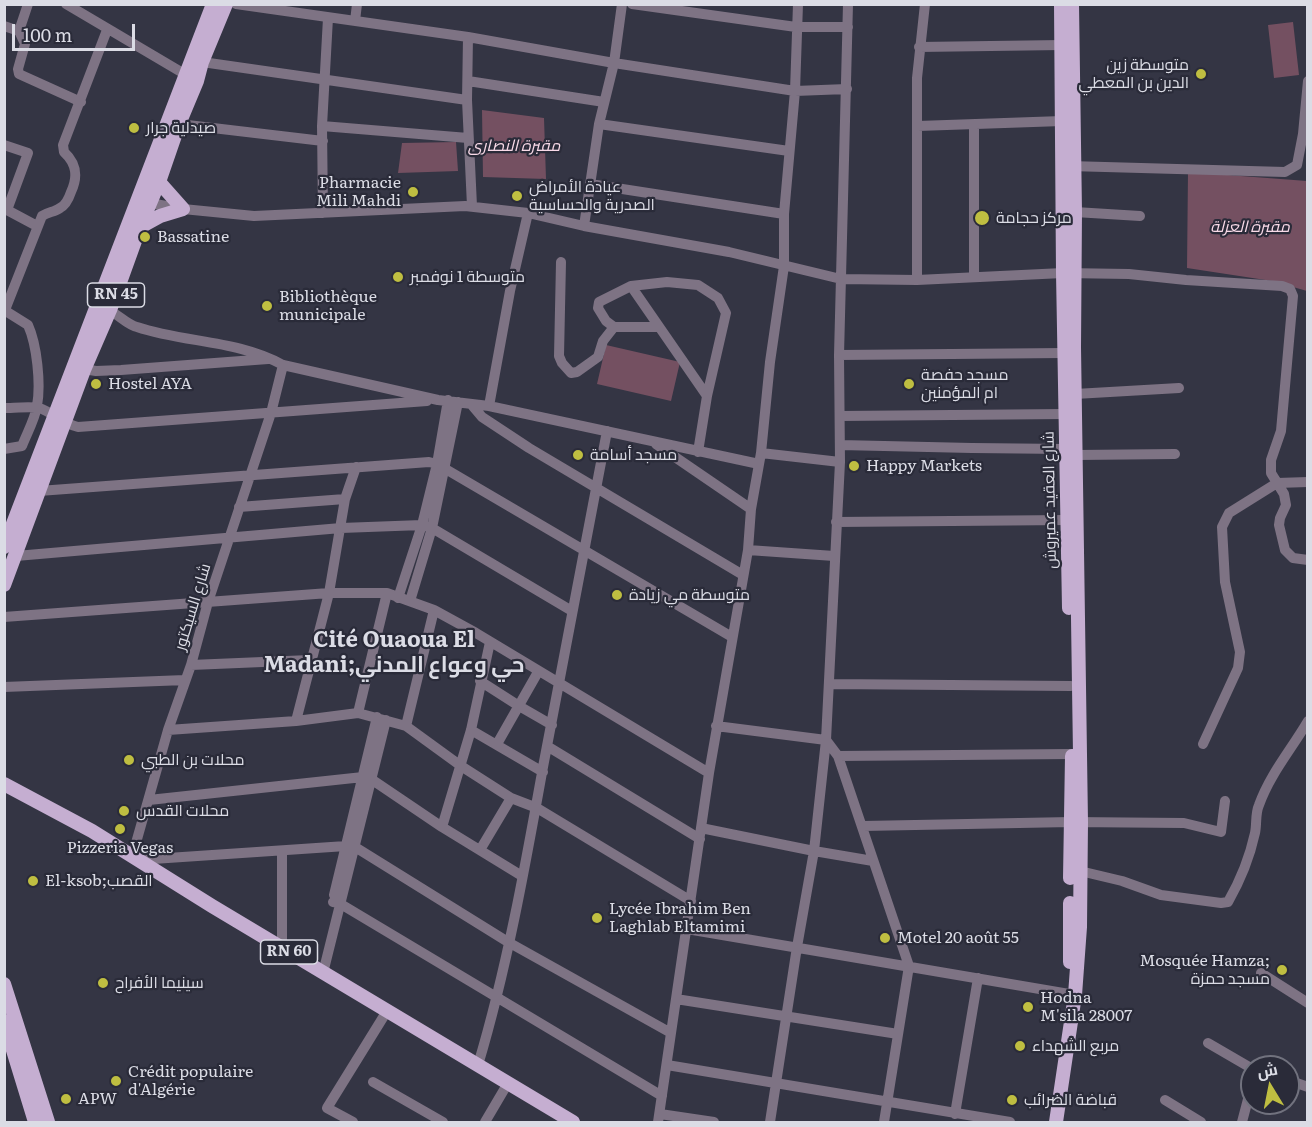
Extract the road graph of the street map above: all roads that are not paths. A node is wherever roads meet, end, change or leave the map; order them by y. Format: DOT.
graph roads {
  1 [pos="28,4"];
  2 [pos="66,4"];
  3 [pos="213,4"];
  4 [pos="226,4"];
  5 [pos="236,4"];
  6 [pos="357,4"];
  7 [pos="622,4"];
  8 [pos="632,4"];
  9 [pos="798,4"];
  10 [pos="848,4"];
  11 [pos="925,4"];
  12 [pos="1061,4"];
  13 [pos="1072,4"];
  14 [pos="328,18"];
  15 [pos="355,21"];
  16 [pos="4,26"];
  17 [pos="796,27"];
  18 [pos="848,27"];
  19 [pos="107,30"];
  20 [pos="19,31"];
  21 [pos="468,37"];
  22 [pos="1062,45"];
  23 [pos="920,47"];
  24 [pos="202,62"];
  25 [pos="614,63"];
  26 [pos="191,78"];
  27 [pos="324,80"];
  28 [pos="468,81"];
  29 [pos="1308,81"];
  30 [pos="847,89"];
  31 [pos="795,91"];
  32 [pos="467,100"];
  33 [pos="81,102"];
  34 [pos="604,102"];
  35 [pos="1062,121"];
  36 [pos="179,124"];
  37 [pos="599,124"];
  38 [pos="974,125"];
  39 [pos="322,126"];
  40 [pos="918,126"];
  41 [pos="1305,134"];
  42 [pos="468,138"];
  43 [pos="322,141"];
  44 [pos="4,145"];
  45 [pos="789,151"];
  46 [pos="1069,166"];
  47 [pos="159,182"];
  48 [pos="590,184"];
  49 [pos="144,202"];
  50 [pos="472,206"];
  51 [pos="183,209"];
  52 [pos="6,210"];
  53 [pos="1075,212"];
  54 [pos="323,213"];
  55 [pos="528,213"];
  56 [pos="784,214"];
  57 [pos="1140,216"];
  58 [pos="37,226"];
  59 [pos="584,226"];
  60 [pos="140,227"];
  61 [pos="561,262"];
  62 [pos="784,266"];
  63 [pos="1068,273"];
  64 [pos="974,277"];
  65 [pos="841,279"];
  66 [pos="917,280"];
  67 [pos="631,286"];
  68 [pos="104,308"];
  69 [pos="5,310"];
  70 [pos="614,327"];
  71 [pos="659,327"];
  72 [pos="1064,353"];
  73 [pos="839,355"];
  74 [pos="271,358"];
  75 [pos="283,365"];
  76 [pos="79,368"];
  77 [pos="1179,388"];
  78 [pos="1076,394"];
  79 [pos="707,396"];
  80 [pos="448,401"];
  81 [pos="471,404"];
  82 [pos="489,406"];
  83 [pos="37,407"];
  84 [pos="4,408"];
  85 [pos="271,413"];
  86 [pos="1065,414"];
  87 [pos="840,416"];
  88 [pos="60,420"];
  89 [pos="607,431"];
  90 [pos="651,441"];
  91 [pos="840,445"];
  92 [pos="4,449"];
  93 [pos="698,452"];
  94 [pos="1071,452"];
  95 [pos="1175,454"];
  96 [pos="760,458"];
  97 [pos="840,462"];
  98 [pos="356,467"];
  99 [pos="441,467"];
  100 [pos="250,476"];
  101 [pos="1308,482"];
  102 [pos="1277,483"];
  103 [pos="596,488"];
  104 [pos="39,491"];
  105 [pos="345,499"];
  106 [pos="239,507"];
  107 [pos="751,509"];
  108 [pos="1067,520"];
  109 [pos="836,522"];
  110 [pos="427,526"];
  111 [pos="341,528"];
  112 [pos="230,538"];
  113 [pos="748,550"];
  114 [pos="584,551"];
  115 [pos="10,552"];
  116 [pos="834,556"];
  117 [pos="1308,560"];
  118 [pos="742,575"];
  119 [pos="4,585"];
  120 [pos="328,593"];
  121 [pos="393,596"];
  122 [pos="410,601"];
  123 [pos="208,602"];
  124 [pos="434,610"];
  125 [pos="572,611"];
  126 [pos="4,617"];
  127 [pos="732,637"];
  128 [pos="490,642"];
  129 [pos="310,660"];
  130 [pos="191,665"];
  131 [pos="538,672"];
  132 [pos="185,680"];
  133 [pos="480,681"];
  134 [pos="560,683"];
  135 [pos="830,684"];
  136 [pos="1071,686"];
  137 [pos="4,687"];
  138 [pos="519,706"];
  139 [pos="358,714"];
  140 [pos="382,719"];
  141 [pos="296,721"];
  142 [pos="1308,721"];
  143 [pos="552,725"];
  144 [pos="406,726"];
  145 [pos="716,726"];
  146 [pos="168,730"];
  147 [pos="471,730"];
  148 [pos="826,740"];
  149 [pos="497,744"];
  150 [pos="1203,744"];
  151 [pos="548,746"];
  152 [pos="1072,754"];
  153 [pos="838,756"];
  154 [pos="461,766"];
  155 [pos="543,772"];
  156 [pos="709,773"];
  157 [pos="367,778"];
  158 [pos="4,784"];
  159 [pos="511,798"];
  160 [pos="149,800"];
  161 [pos="1225,801"];
  162 [pos="537,808"];
  163 [pos="1076,822"];
  164 [pos="863,826"];
  165 [pos="442,828"];
  166 [pos="701,834"];
  167 [pos="350,846"];
  168 [pos="480,850"];
  169 [pos="282,851"];
  170 [pos="814,851"];
  171 [pos="134,859"];
  172 [pos="873,861"];
  173 [pos="1080,871"];
  174 [pos="522,876"];
  175 [pos="691,901"];
  176 [pos="336,903"];
  177 [pos="687,929"];
  178 [pos="508,942"];
  179 [pos="796,947"];
  180 [pos="282,948"];
  181 [pos="909,966"];
  182 [pos="320,971"];
  183 [pos="1261,973"];
  184 [pos="978,978"];
  185 [pos="4,984"];
  186 [pos="1075,995"];
  187 [pos="497,999"];
  188 [pos="676,999"];
  189 [pos="1308,1003"];
  190 [pos="387,1011"];
  191 [pos="787,1017"];
  192 [pos="4,1021"];
  193 [pos="671,1033"];
  194 [pos="898,1034"];
  195 [pos="1208,1043"];
  196 [pos="1240,1062"];
  197 [pos="477,1065"];
  198 [pos="667,1065"];
  199 [pos="373,1082"];
  200 [pos="508,1083"];
  201 [pos="777,1084"];
  202 [pos="662,1096"];
  203 [pos="1165,1100"];
  204 [pos="887,1102"];
  205 [pos="955,1114"];
  206 [pos="659,1118"];
  207 [pos="35,1122"];
  208 [pos="48,1122"];
  209 [pos="353,1122"];
  210 [pos="443,1122"];
  211 [pos="485,1122"];
  212 [pos="573,1122"];
  213 [pos="714,1122"];
  214 [pos="770,1122"];
  215 [pos="884,1122"];
  216 [pos="1010,1122"];
  217 [pos="1056,1122"];
  218 [pos="1201,1122"];
  1 -- 20 [label="street"];
  2 -- 19 [label="street"];
  3 -- 26 [label="main road, RN 45"];
  4 -- 24 [label="main road, RN 45"];
  5 -- 14 [label="street"];
  6 -- 15 [label="street"];
  7 -- 25 [label="street"];
  8 -- 17 [label="street"];
  9 -- 17 [label="street"];
  10 -- 18 [label="street"];
  11 -- 23 [label="street"];
  12 -- 22 [label="main road, شارع العقيد عميروش"];
  13 -- 46 [label="main road, شارع العقيد عميروش"];
  14 -- 15 [label="street"];
  14 -- 27 [label="street"];
  15 -- 21 [label="street"];
  16 -- 20 [label="street"];
  17 -- 18 [label="street"];
  17 -- 31 [label="street"];
  18 -- 30 [label="street"];
  19 -- 26 [label="street"];
  19 -- 33 [label="street"];
  20 -- 33 [label="street"];
  21 -- 25 [label="street"];
  21 -- 28 [label="street"];
  22 -- 23 [label="street"];
  22 -- 35 [label="main road, شارع العقيد عميروش"];
  23 -- 40 [label="street"];
  24 -- 26 [label="main road, RN 45"];
  24 -- 27 [label="street"];
  25 -- 31 [label="street"];
  25 -- 34 [label="street"];
  26 -- 36 [label="main road, RN 45"];
  26 -- 49 [label="main road, RN 45"];
  27 -- 32 [label="street"];
  27 -- 39 [label="street"];
  28 -- 32 [label="street"];
  28 -- 34 [label="street"];
  29 -- 41 [label="street"];
  30 -- 31 [label="street"];
  30 -- 65 [label="street"];
  31 -- 45 [label="street"];
  32 -- 42 [label="street"];
  33 -- 58 [label="street"];
  34 -- 37 [label="street"];
  35 -- 38 [label="street"];
  35 -- 46 [label="main road, شارع العقيد عميروش"];
  36 -- 43 [label="street"];
  36 -- 47 [label="main road, RN 45"];
  37 -- 45 [label="street"];
  37 -- 48 [label="street"];
  38 -- 40 [label="street"];
  38 -- 64 [label="street"];
  39 -- 42 [label="street"];
  39 -- 43 [label="street"];
  40 -- 66 [label="street"];
  41 -- 46 [label="street"];
  42 -- 50 [label="street"];
  43 -- 54 [label="street"];
  44 -- 52 [label="street"];
  45 -- 56 [label="street"];
  46 -- 53 [label="main road, شارع العقيد عميروش"];
  46 -- 63 [label="main road, شارع العقيد عميروش"];
  47 -- 49 [label="main road, RN 45"];
  47 -- 51 [label="main road"];
  48 -- 56 [label="street"];
  48 -- 59 [label="street"];
  49 -- 51 [label="street"];
  49 -- 60 [label="main road, RN 45"];
  49 -- 68 [label="main road, RN 45"];
  50 -- 54 [label="street"];
  50 -- 55 [label="street"];
  51 -- 54 [label="street"];
  51 -- 60 [label="main road"];
  52 -- 58 [label="street"];
  53 -- 57 [label="street"];
  53 -- 63 [label="main road, شارع العقيد عميروش"];
  55 -- 59 [label="street"];
  55 -- 82 [label="street"];
  56 -- 62 [label="street"];
  58 -- 69 [label="street"];
  59 -- 62 [label="street"];
  60 -- 68 [label="main road, RN 45"];
  61 -- 70 [label="street"];
  62 -- 65 [label="street"];
  62 -- 96 [label="street"];
  63 -- 64 [label="street"];
  63 -- 72 [label="main road, شارع العقيد عميروش"];
  63 -- 78 [label="main road, شارع العقيد عميروش"];
  63 -- 102 [label="street"];
  64 -- 66 [label="street"];
  65 -- 66 [label="street"];
  65 -- 73 [label="street"];
  67 -- 70 [label="street"];
  67 -- 71 [label="street"];
  67 -- 79 [label="street"];
  68 -- 74 [label="street"];
  68 -- 76 [label="main road, RN 45"];
  69 -- 83 [label="street"];
  70 -- 71 [label="street"];
  71 -- 79 [label="street"];
  72 -- 73 [label="street"];
  72 -- 86 [label="main road, شارع العقيد عميروش"];
  73 -- 87 [label="street"];
  74 -- 75 [label="street"];
  74 -- 76 [label="street"];
  75 -- 80 [label="street"];
  75 -- 85 [label="street, شارع السيكتور"];
  76 -- 88 [label="main road, RN 45"];
  77 -- 78 [label="street"];
  78 -- 94 [label="main road, شارع العقيد عميروش"];
  79 -- 93 [label="street"];
  80 -- 81 [label="street"];
  80 -- 85 [label="street"];
  80 -- 99 [label="street"];
  81 -- 82 [label="street"];
  81 -- 103 [label="street"];
  82 -- 89 [label="street"];
  83 -- 84 [label="street"];
  83 -- 88 [label="street"];
  83 -- 92 [label="street"];
  85 -- 88 [label="street"];
  85 -- 100 [label="street, شارع السيكتور"];
  86 -- 87 [label="street"];
  86 -- 94 [label="main road, شارع العقيد عميروش"];
  87 -- 91 [label="street"];
  88 -- 104 [label="main road, RN 45"];
  88 -- 115 [label="main road, RN 45"];
  89 -- 90 [label="street"];
  89 -- 103 [label="street"];
  90 -- 93 [label="street"];
  90 -- 107 [label="street"];
  91 -- 94 [label="street"];
  91 -- 97 [label="street"];
  93 -- 96 [label="street"];
  94 -- 95 [label="street"];
  94 -- 108 [label="main road, شارع العقيد عميروش"];
  94 -- 163 [label="main road, شارع العقيد عميروش"];
  96 -- 97 [label="street"];
  96 -- 107 [label="street"];
  97 -- 109 [label="street"];
  98 -- 99 [label="street"];
  98 -- 100 [label="street"];
  98 -- 105 [label="street"];
  99 -- 110 [label="street"];
  99 -- 114 [label="street"];
  100 -- 104 [label="street"];
  100 -- 106 [label="street, شارع السيكتور"];
  101 -- 102 [label="street"];
  102 -- 117 [label="street"];
  102 -- 150 [label="street"];
  103 -- 114 [label="street"];
  103 -- 118 [label="street"];
  104 -- 115 [label="main road, RN 45"];
  105 -- 106 [label="street"];
  105 -- 111 [label="street"];
  106 -- 112 [label="street, شارع السيكتور"];
  107 -- 113 [label="street"];
  108 -- 109 [label="street"];
  108 -- 136 [label="main road, شارع العقيد عميروش"];
  109 -- 116 [label="street"];
  110 -- 111 [label="street"];
  110 -- 121 [label="street"];
  110 -- 122 [label="street"];
  110 -- 125 [label="street"];
  111 -- 112 [label="street"];
  111 -- 120 [label="street"];
  112 -- 115 [label="street"];
  112 -- 123 [label="street, شارع السيكتور"];
  113 -- 116 [label="street"];
  113 -- 118 [label="street"];
  114 -- 125 [label="street"];
  114 -- 127 [label="street"];
  115 -- 119 [label="main road, RN 45"];
  116 -- 135 [label="street"];
  118 -- 127 [label="street"];
  120 -- 121 [label="street"];
  120 -- 123 [label="street"];
  120 -- 129 [label="street"];
  121 -- 122 [label="street"];
  121 -- 139 [label="street"];
  122 -- 124 [label="street"];
  123 -- 126 [label="street"];
  123 -- 130 [label="street, شارع السيكتور"];
  124 -- 128 [label="street"];
  124 -- 144 [label="street"];
  125 -- 134 [label="street"];
  127 -- 145 [label="street"];
  128 -- 131 [label="street"];
  128 -- 133 [label="street"];
  129 -- 130 [label="street"];
  129 -- 141 [label="street"];
  130 -- 132 [label="street, شارع السيكتور"];
  131 -- 134 [label="street"];
  131 -- 138 [label="street"];
  132 -- 137 [label="street"];
  132 -- 146 [label="street, شارع السيكتور"];
  133 -- 138 [label="street"];
  133 -- 147 [label="street"];
  134 -- 143 [label="street"];
  134 -- 156 [label="street"];
  135 -- 136 [label="street"];
  135 -- 148 [label="street"];
  136 -- 152 [label="main road, شارع العقيد عميروش"];
  138 -- 143 [label="street"];
  138 -- 149 [label="street"];
  139 -- 140 [label="street"];
  139 -- 141 [label="street"];
  140 -- 144 [label="street"];
  140 -- 157 [label="street"];
  141 -- 146 [label="street"];
  142 -- 173 [label="street"];
  143 -- 151 [label="street"];
  144 -- 154 [label="street"];
  145 -- 148 [label="street"];
  145 -- 156 [label="street"];
  146 -- 160 [label="street, شارع السيكتور"];
  147 -- 149 [label="street"];
  147 -- 154 [label="street"];
  148 -- 153 [label="street"];
  148 -- 170 [label="street"];
  149 -- 155 [label="street"];
  151 -- 155 [label="street"];
  151 -- 166 [label="street"];
  152 -- 153 [label="street"];
  152 -- 163 [label="main road, شارع العقيد عميروش"];
  153 -- 164 [label="street"];
  154 -- 159 [label="street"];
  154 -- 165 [label="street"];
  155 -- 162 [label="street"];
  156 -- 166 [label="street"];
  157 -- 160 [label="street"];
  157 -- 165 [label="street"];
  157 -- 167 [label="street"];
  158 -- 171 [label="main road, RN 60"];
  159 -- 162 [label="street"];
  159 -- 168 [label="street"];
  160 -- 171 [label="street, شارع السيكتور"];
  161 -- 163 [label="street"];
  162 -- 174 [label="street"];
  162 -- 175 [label="street"];
  163 -- 164 [label="street"];
  163 -- 173 [label="main road, شارع العقيد عميروش"];
  163 -- 186 [label="main road, شارع العقيد عميروش"];
  164 -- 172 [label="street"];
  165 -- 168 [label="street"];
  166 -- 170 [label="street"];
  166 -- 175 [label="street"];
  167 -- 169 [label="street"];
  167 -- 176 [label="street"];
  167 -- 178 [label="street"];
  168 -- 174 [label="street"];
  169 -- 171 [label="street"];
  169 -- 180 [label="street"];
  170 -- 172 [label="street"];
  170 -- 179 [label="street"];
  171 -- 180 [label="main road, RN 60"];
  172 -- 181 [label="street"];
  173 -- 186 [label="main road, شارع العقيد عميروش"];
  174 -- 178 [label="street"];
  175 -- 177 [label="street"];
  176 -- 182 [label="street"];
  176 -- 187 [label="street"];
  177 -- 179 [label="street"];
  177 -- 188 [label="street"];
  178 -- 187 [label="street"];
  178 -- 193 [label="street"];
  179 -- 181 [label="street"];
  179 -- 191 [label="street"];
  180 -- 182 [label="main road, RN 60"];
  181 -- 184 [label="street"];
  181 -- 194 [label="street"];
  182 -- 190 [label="main road, RN 60"];
  183 -- 189 [label="street"];
  184 -- 186 [label="street"];
  184 -- 205 [label="street"];
  185 -- 208 [label="main road"];
  186 -- 217 [label="main road, شارع العقيد عميروش"];
  187 -- 197 [label="street"];
  187 -- 202 [label="street"];
  188 -- 191 [label="street"];
  188 -- 193 [label="street"];
  190 -- 197 [label="main road, RN 60"];
  190 -- 209 [label="street"];
  191 -- 194 [label="street"];
  191 -- 201 [label="street"];
  192 -- 207 [label="main road"];
  193 -- 198 [label="street"];
  194 -- 204 [label="street"];
  195 -- 196 [label="street"];
  197 -- 200 [label="main road, RN 60"];
  198 -- 201 [label="street"];
  198 -- 202 [label="street"];
  199 -- 210 [label="street"];
  200 -- 211 [label="street"];
  200 -- 212 [label="main road, RN 60"];
  201 -- 204 [label="street"];
  201 -- 214 [label="street"];
  202 -- 206 [label="street"];
  203 -- 218 [label="street"];
  204 -- 205 [label="street"];
  204 -- 215 [label="street"];
  205 -- 216 [label="street"];
  206 -- 213 [label="street"];
}
